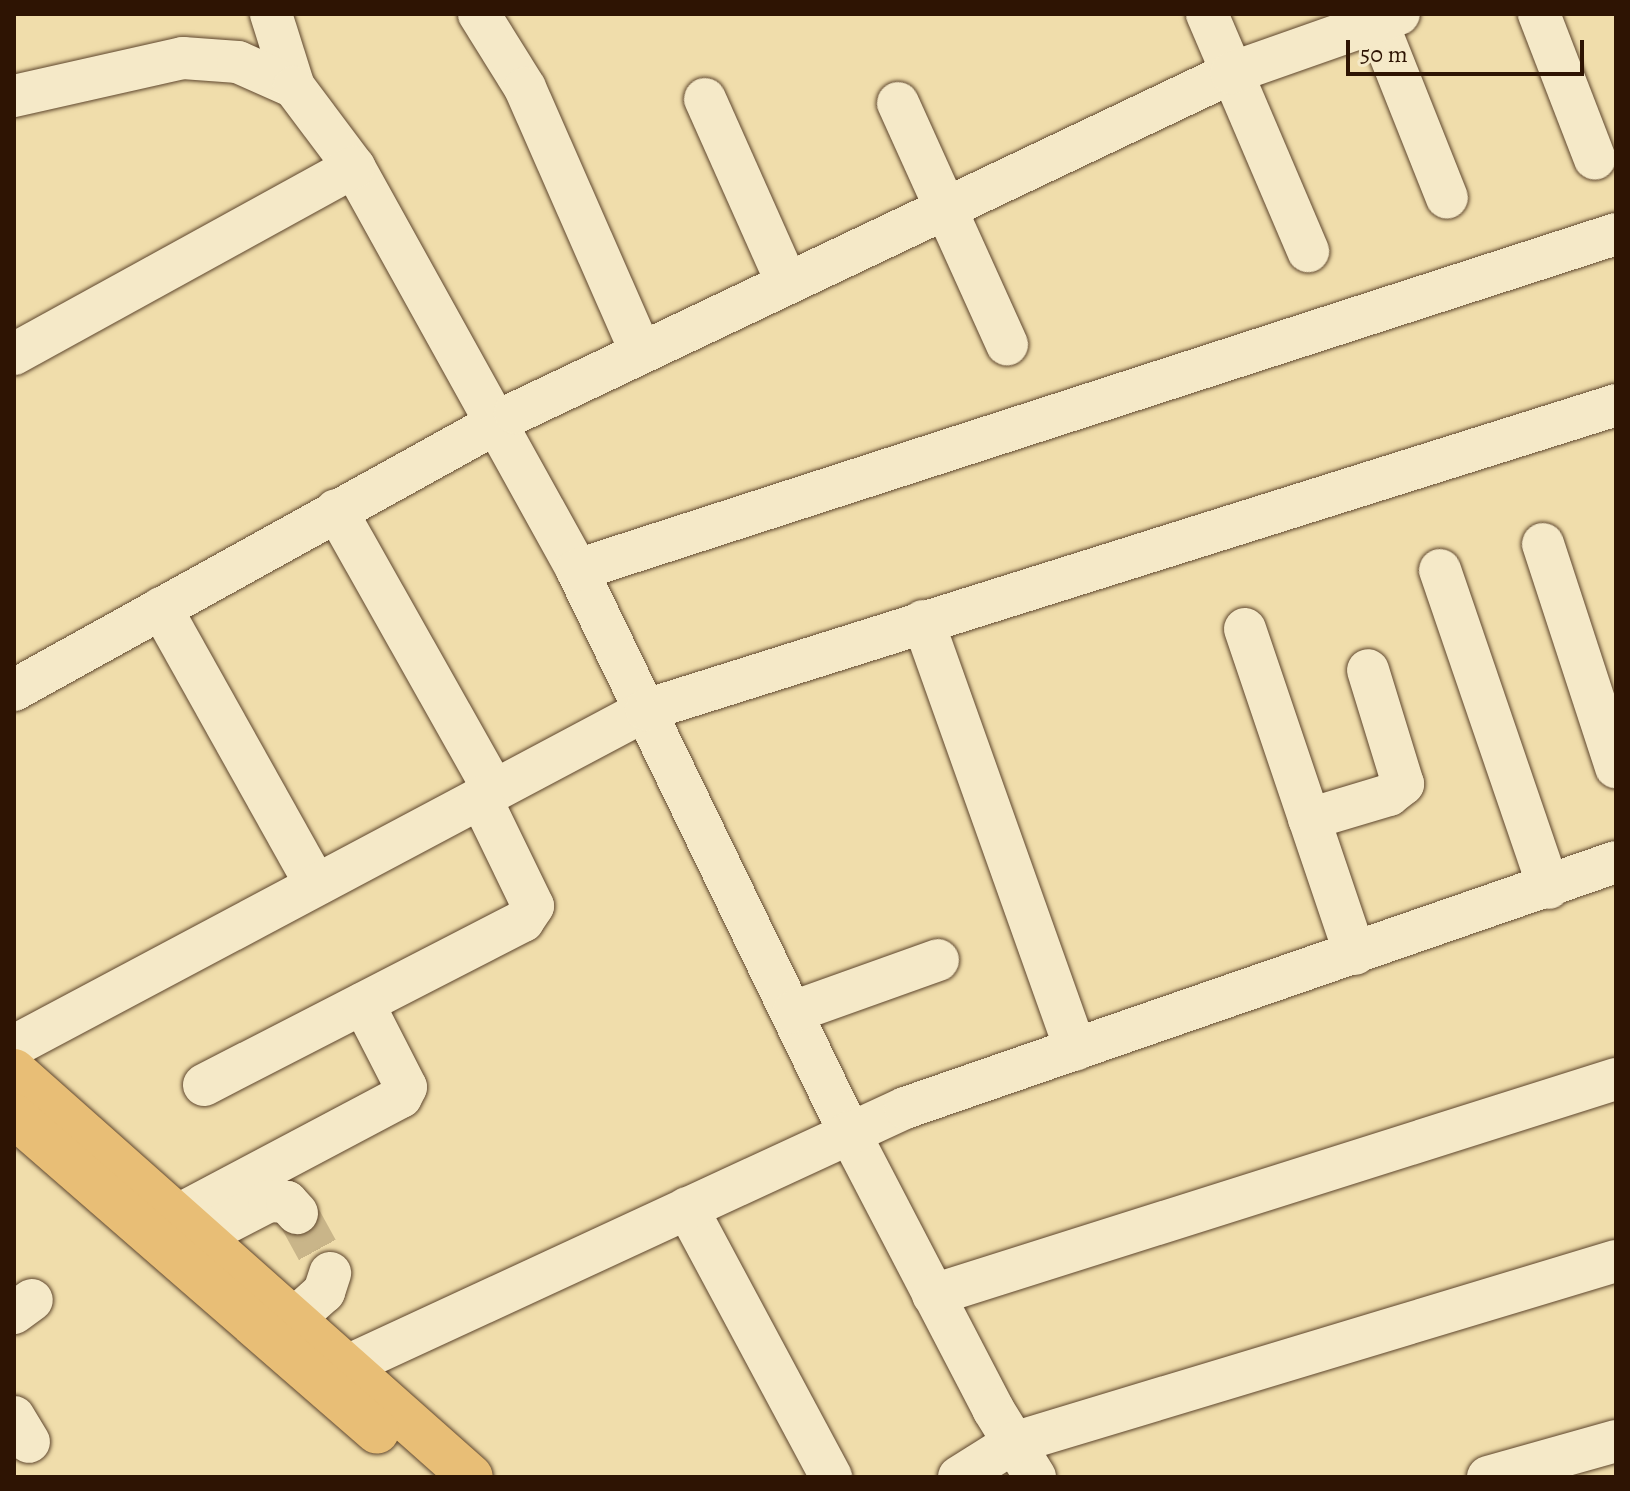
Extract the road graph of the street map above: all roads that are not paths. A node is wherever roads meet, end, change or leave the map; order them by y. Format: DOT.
graph roads {
  1 [pos="271,14"];
  2 [pos="479,14"];
  3 [pos="1207,14"];
  4 [pos="1539,14"];
  5 [pos="1388,18"];
  6 [pos="1231,73"];
  7 [pos="294,87"];
  8 [pos="14,96"];
  9 [pos="705,99"];
  10 [pos="898,103"];
  11 [pos="1595,159"];
  12 [pos="354,167"];
  13 [pos="1447,198"];
  14 [pos="944,209"];
  15 [pos="1616,234"];
  16 [pos="1308,251"];
  17 [pos="787,283"];
  18 [pos="1007,344"];
  19 [pos="641,352"];
  20 [pos="14,354"];
  21 [pos="1616,405"];
  22 [pos="496,423"];
  23 [pos="336,510"];
  24 [pos="1543,544"];
  25 [pos="577,570"];
  26 [pos="1440,570"];
  27 [pos="161,608"];
  28 [pos="923,621"];
  29 [pos="1245,629"];
  30 [pos="1368,670"];
  31 [pos="14,690"];
  32 [pos="646,710"];
  33 [pos="1616,767"];
  34 [pos="487,794"];
  35 [pos="1309,819"];
  36 [pos="1616,862"];
  37 [pos="316,885"];
  38 [pos="1549,888"];
  39 [pos="1355,954"];
  40 [pos="938,960"];
  41 [pos="363,1003"];
  42 [pos="793,1012"];
  43 [pos="14,1046"];
  44 [pos="1076,1050"];
  45 [pos="14,1071"];
  46 [pos="1616,1079"];
  47 [pos="204,1085"];
  48 [pos="14,1116"];
  49 [pos="849,1132"];
  50 [pos="687,1208"];
  51 [pos="297,1213"];
  52 [pos="192,1224"];
  53 [pos="1616,1261"];
  54 [pos="330,1273"];
  55 [pos="933,1295"];
  56 [pos="296,1317"];
  57 [pos="349,1365"];
  58 [pos="1616,1441"];
  59 [pos="1024,1460"];
  60 [pos="430,1477"];
  61 [pos="471,1477"];
  62 [pos="831,1477"];
  63 [pos="959,1477"];
  64 [pos="1488,1477"];
  1 -- 7 [label="street"];
  2 -- 19 [label="street"];
  3 -- 6 [label="street"];
  4 -- 11 [label="street"];
  5 -- 6 [label="street"];
  5 -- 13 [label="street"];
  6 -- 14 [label="street"];
  6 -- 16 [label="street"];
  7 -- 8 [label="street"];
  7 -- 12 [label="street"];
  9 -- 17 [label="street"];
  10 -- 14 [label="street"];
  12 -- 20 [label="street"];
  12 -- 22 [label="street"];
  14 -- 17 [label="street"];
  14 -- 18 [label="street"];
  15 -- 25 [label="street"];
  17 -- 19 [label="street"];
  19 -- 22 [label="street"];
  21 -- 28 [label="street"];
  22 -- 23 [label="street"];
  22 -- 25 [label="street"];
  23 -- 27 [label="street"];
  23 -- 34 [label="street"];
  24 -- 33 [label="street"];
  25 -- 32 [label="street"];
  26 -- 38 [label="street"];
  27 -- 31 [label="street"];
  27 -- 37 [label="street"];
  28 -- 32 [label="street"];
  28 -- 44 [label="street"];
  29 -- 35 [label="street"];
  30 -- 35 [label="street"];
  32 -- 34 [label="street"];
  32 -- 42 [label="street"];
  34 -- 37 [label="street"];
  34 -- 41 [label="street"];
  35 -- 39 [label="street"];
  36 -- 38 [label="street"];
  37 -- 43 [label="street"];
  38 -- 39 [label="street"];
  39 -- 44 [label="street"];
  40 -- 42 [label="street"];
  41 -- 47 [label="street"];
  41 -- 52 [label="street"];
  42 -- 49 [label="street"];
  44 -- 49 [label="street"];
  45 -- 52 [label="highway"];
  46 -- 55 [label="street"];
  48 -- 60 [label="highway"];
  49 -- 50 [label="street"];
  49 -- 55 [label="street"];
  50 -- 57 [label="street"];
  50 -- 62 [label="street"];
  51 -- 52 [label="street"];
  52 -- 56 [label="highway"];
  53 -- 59 [label="street"];
  54 -- 56 [label="street"];
  55 -- 59 [label="street"];
  56 -- 57 [label="highway"];
  57 -- 61 [label="highway"];
  58 -- 64 [label="street"];
  59 -- 63 [label="street"];
}
